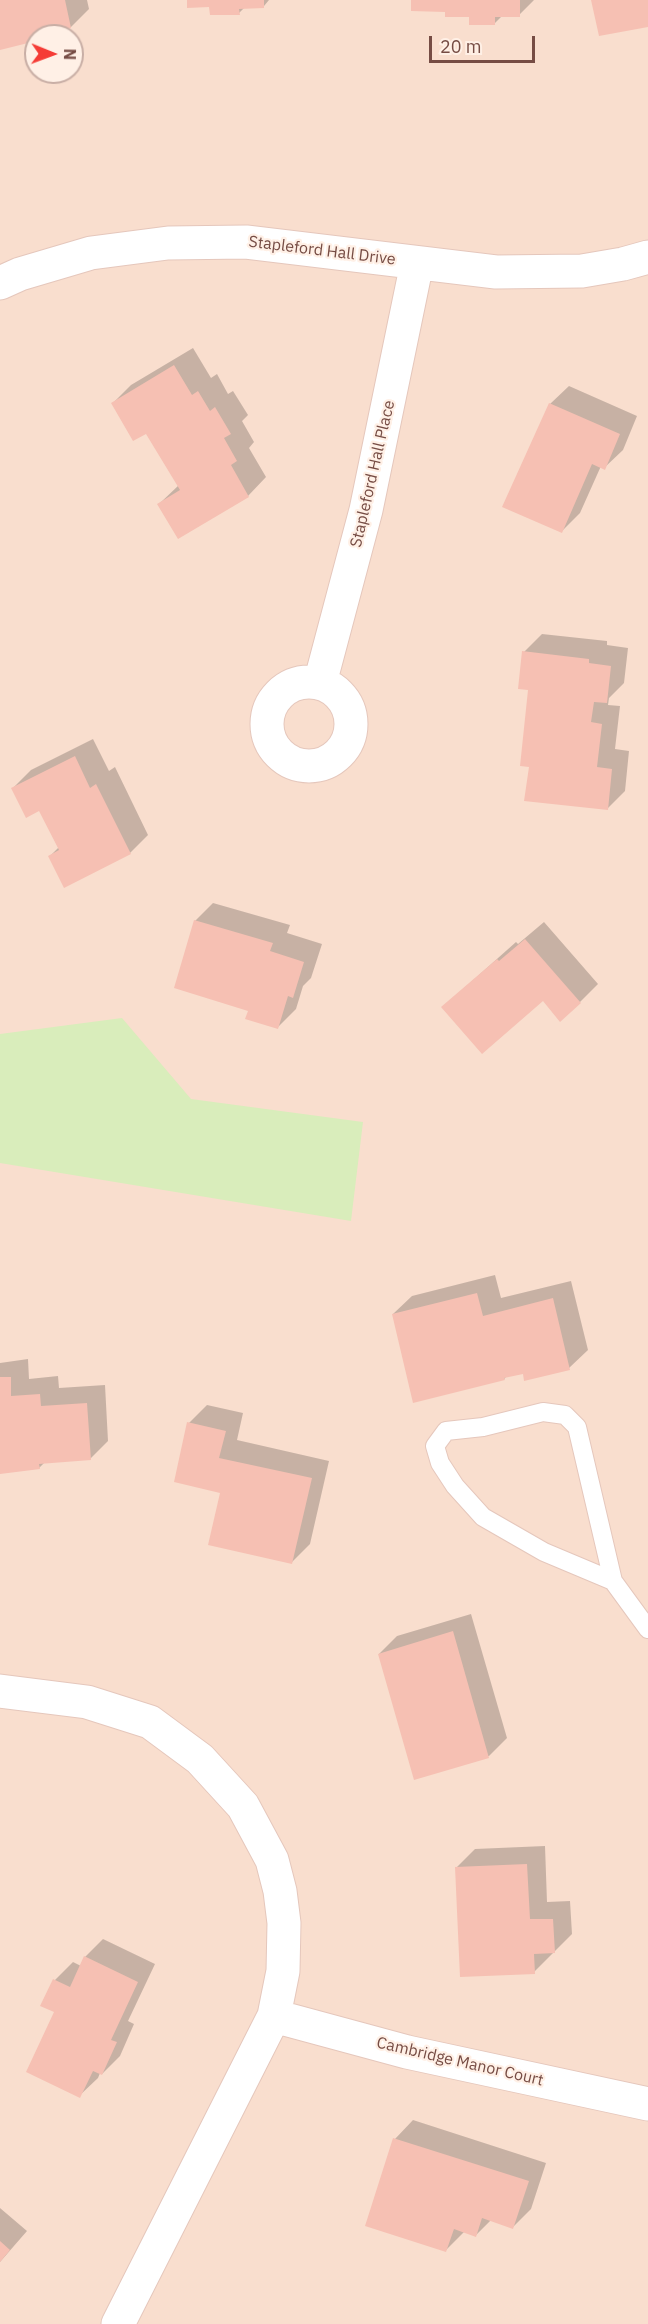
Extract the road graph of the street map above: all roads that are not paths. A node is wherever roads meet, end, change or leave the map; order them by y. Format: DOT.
graph roads {
  1 [pos="648,257"];
  2 [pos="417,263"];
  3 [pos="0,283"];
  4 [pos="320,683"];
  5 [pos="613,1581"];
  6 [pos="648,1629"];
  7 [pos="0,1691"];
  8 [pos="273,2016"];
  9 [pos="648,2104"];
  10 [pos="118,2324"];
  1 -- 2 [label="street, Stapleford Hall Drive"];
  2 -- 3 [label="street, Stapleford Hall Drive"];
  2 -- 4 [label="street, Stapleford Hall Place"];
  5 -- 5 [label="lane"];
  5 -- 6 [label="lane"];
  7 -- 8 [label="street"];
  8 -- 9 [label="street, Cambridge Manor Court"];
  8 -- 10 [label="street"];
}
